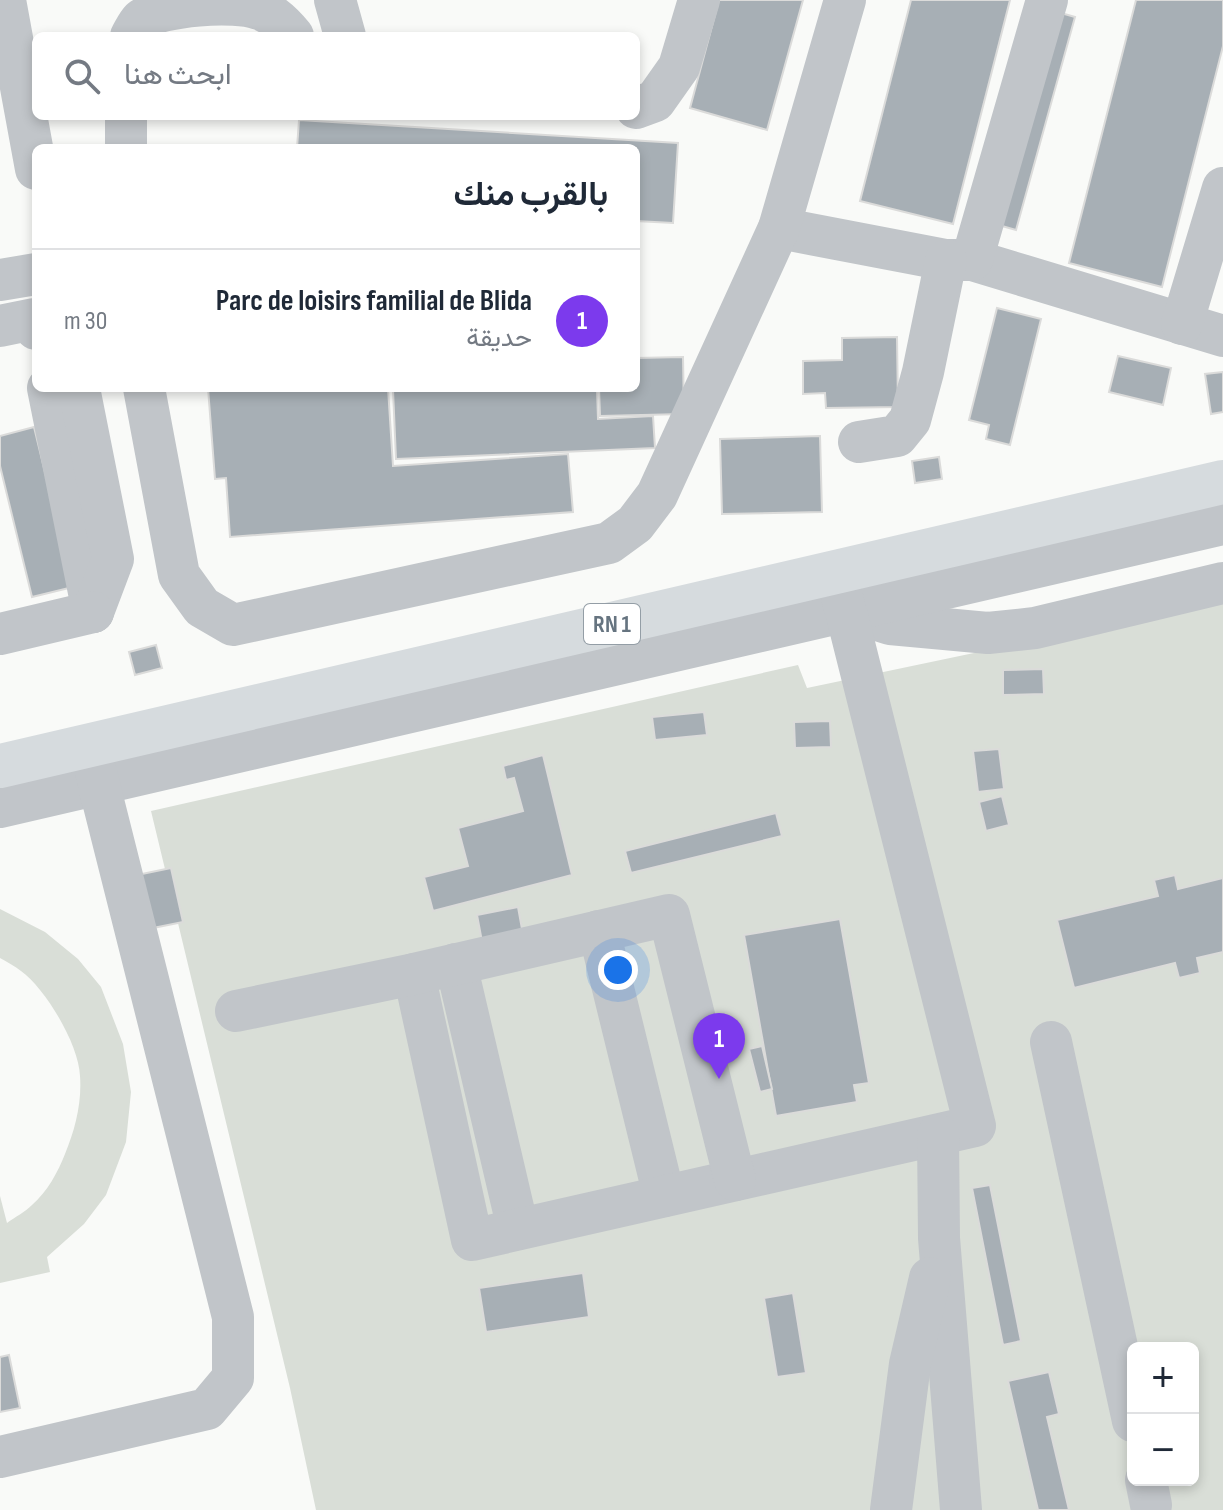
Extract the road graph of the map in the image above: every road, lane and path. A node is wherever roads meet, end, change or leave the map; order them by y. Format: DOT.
graph roads {
  1 [pos="5,0"];
  2 [pos="335,0"];
  3 [pos="699,0"];
  4 [pos="845,0"];
  5 [pos="1047,0"];
  6 [pos="133,32"];
  7 [pos="290,32"];
  8 [pos="344,32"];
  9 [pos="640,107"];
  10 [pos="126,120"];
  11 [pos="126,144"];
  12 [pos="32,147"];
  13 [pos="1223,188"];
  14 [pos="779,228"];
  15 [pos="959,260"];
  16 [pos="32,275"];
  17 [pos="0,280"];
  18 [pos="32,319"];
  19 [pos="1182,324"];
  20 [pos="0,326"];
  21 [pos="1223,336"];
  22 [pos="49,392"];
  23 [pos="80,392"];
  24 [pos="145,392"];
  25 [pos="859,442"];
  26 [pos="1223,464"];
  27 [pos="1223,482"];
  28 [pos="1223,524"];
  29 [pos="1223,583"];
  30 [pos="841,591"];
  31 [pos="93,612"];
  32 [pos="0,634"];
  33 [pos="0,745"];
  34 [pos="94,765"];
  35 [pos="0,766"];
  36 [pos="0,807"];
  37 [pos="599,931"];
  38 [pos="456,964"];
  39 [pos="414,974"];
  40 [pos="236,1011"];
  41 [pos="1051,1042"];
  42 [pos="938,1135"];
  43 [pos="735,1180"];
  44 [pos="664,1196"];
  45 [pos="518,1229"];
  46 [pos="939,1238"];
  47 [pos="1131,1414"];
  48 [pos="0,1457"];
  49 [pos="891,1510"];
  50 [pos="961,1510"];
  1 -- 12 [label="lane"];
  2 -- 8 [label="lane"];
  3 -- 9 [label="lane"];
  4 -- 14 [label="lane"];
  5 -- 15 [label="lane"];
  6 -- 7 [label="lane"];
  10 -- 11 [label="lane"];
  13 -- 19 [label="lane"];
  14 -- 15 [label="lane"];
  14 -- 24 [label="lane"];
  15 -- 19 [label="lane"];
  15 -- 25 [label="lane"];
  16 -- 17 [label="lane"];
  18 -- 20 [label="lane"];
  19 -- 21 [label="lane"];
  22 -- 31 [label="lane"];
  23 -- 31 [label="lane"];
  26 -- 33 [label="main road, RN 1"];
  27 -- 30 [label="main road, RN 1"];
  28 -- 30 [label="lane"];
  29 -- 30 [label="lane"];
  30 -- 34 [label="main road, RN 1"];
  30 -- 42 [label="lane"];
  31 -- 32 [label="lane"];
  34 -- 35 [label="main road, RN 1"];
  34 -- 36 [label="lane"];
  34 -- 48 [label="lane"];
  37 -- 38 [label="lane"];
  37 -- 43 [label="lane"];
  37 -- 44 [label="lane"];
  38 -- 39 [label="lane"];
  38 -- 45 [label="lane"];
  39 -- 40 [label="lane"];
  39 -- 45 [label="lane"];
  41 -- 47 [label="lane"];
  42 -- 43 [label="lane"];
  42 -- 46 [label="lane"];
  43 -- 44 [label="lane"];
  44 -- 45 [label="lane"];
  46 -- 49 [label="lane"];
  46 -- 50 [label="lane"];
}
